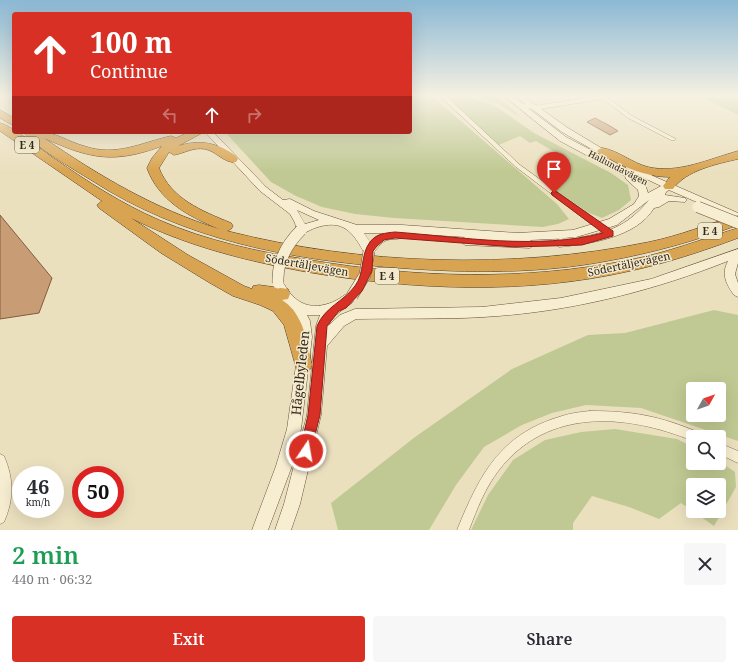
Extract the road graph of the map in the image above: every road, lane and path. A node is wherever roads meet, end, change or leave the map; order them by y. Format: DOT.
graph roads {
  1 [pos="469,121"];
  2 [pos="542,121"];
  3 [pos="637,121"];
  4 [pos="0,126"];
  5 [pos="31,134"];
  6 [pos="43,134"];
  7 [pos="184,134"];
  8 [pos="194,134"];
  9 [pos="211,134"];
  10 [pos="220,134"];
  11 [pos="673,139"];
  12 [pos="600,155"];
  13 [pos="738,155"];
  14 [pos="232,158"];
  15 [pos="54,164"];
  16 [pos="694,168"];
  17 [pos="155,176"];
  18 [pos="665,188"];
  19 [pos="642,200"];
  20 [pos="682,200"];
  21 [pos="702,205"];
  22 [pos="647,211"];
  23 [pos="738,217"];
  24 [pos="738,220"];
  25 [pos="335,221"];
  26 [pos="738,223"];
  27 [pos="602,227"];
  28 [pos="301,230"];
  29 [pos="357,230"];
  30 [pos="738,233"];
  31 [pos="610,234"];
  32 [pos="369,244"];
  33 [pos="271,246"];
  34 [pos="738,254"];
  35 [pos="221,282"];
  36 [pos="280,289"];
  37 [pos="738,292"];
  38 [pos="339,306"];
  39 [pos="298,308"];
  40 [pos="392,313"];
  41 [pos="320,344"];
  42 [pos="303,365"];
  43 [pos="686,433"];
  44 [pos="726,451"];
  45 [pos="738,457"];
  46 [pos="0,460"];
  47 [pos="0,518"];
  48 [pos="260,530"];
  49 [pos="283,530"];
  50 [pos="463,530"];
  1 -- 27 [label="street"];
  2 -- 12 [label="main road, Hallundavägen"];
  3 -- 11 [label="street"];
  4 -- 15 [label="highway, Södertäljevägen / E 4"];
  5 -- 33 [label="highway, E 4"];
  6 -- 7 [label="highway"];
  8 -- 17 [label="highway"];
  9 -- 14 [label="main road"];
  10 -- 25 [label="main road"];
  12 -- 16 [label="highway"];
  12 -- 18 [label="main road, Hallundavägen"];
  12 -- 19 [label="main road"];
  13 -- 16 [label="highway"];
  14 -- 17 [label="highway"];
  14 -- 28 [label="main road"];
  15 -- 30 [label="highway, Södertäljevägen / E 4"];
  15 -- 35 [label="highway"];
  16 -- 18 [label="highway"];
  17 -- 33 [label="highway"];
  18 -- 19 [label="main road"];
  18 -- 20 [label="main road, Hallundavägen"];
  18 -- 21 [label="main road, Hallundavägen"];
  18 -- 22 [label="main road"];
  19 -- 27 [label="main road"];
  20 -- 21 [label="main road, Hallundavägen"];
  20 -- 22 [label="main road"];
  21 -- 23 [label="main road, Hallundavägen"];
  21 -- 26 [label="main road, Hallundavägen, bridge"];
  22 -- 31 [label="main road"];
  24 -- 33 [label="highway, E 4"];
  25 -- 28 [label="main road"];
  25 -- 29 [label="main road"];
  27 -- 29 [label="main road"];
  27 -- 31 [label="street"];
  28 -- 36 [label="main road, bridge"];
  29 -- 32 [label="main road"];
  31 -- 32 [label="main road"];
  32 -- 38 [label="main road, bridge"];
  34 -- 37 [label="main road"];
  34 -- 40 [label="main road"];
  35 -- 36 [label="highway"];
  35 -- 42 [label="highway"];
  36 -- 39 [label="main road"];
  38 -- 39 [label="main road"];
  38 -- 40 [label="main road"];
  38 -- 41 [label="main road, Hågelbyleden"];
  39 -- 42 [label="main road, Hågelbyleden"];
  40 -- 41 [label="main road"];
  41 -- 49 [label="main road, Hågelbyleden"];
  42 -- 48 [label="main road, Hågelbyleden"];
  43 -- 50 [label="street"];
  44 -- 45 [label="street"];
  46 -- 47 [label="street"];
}
